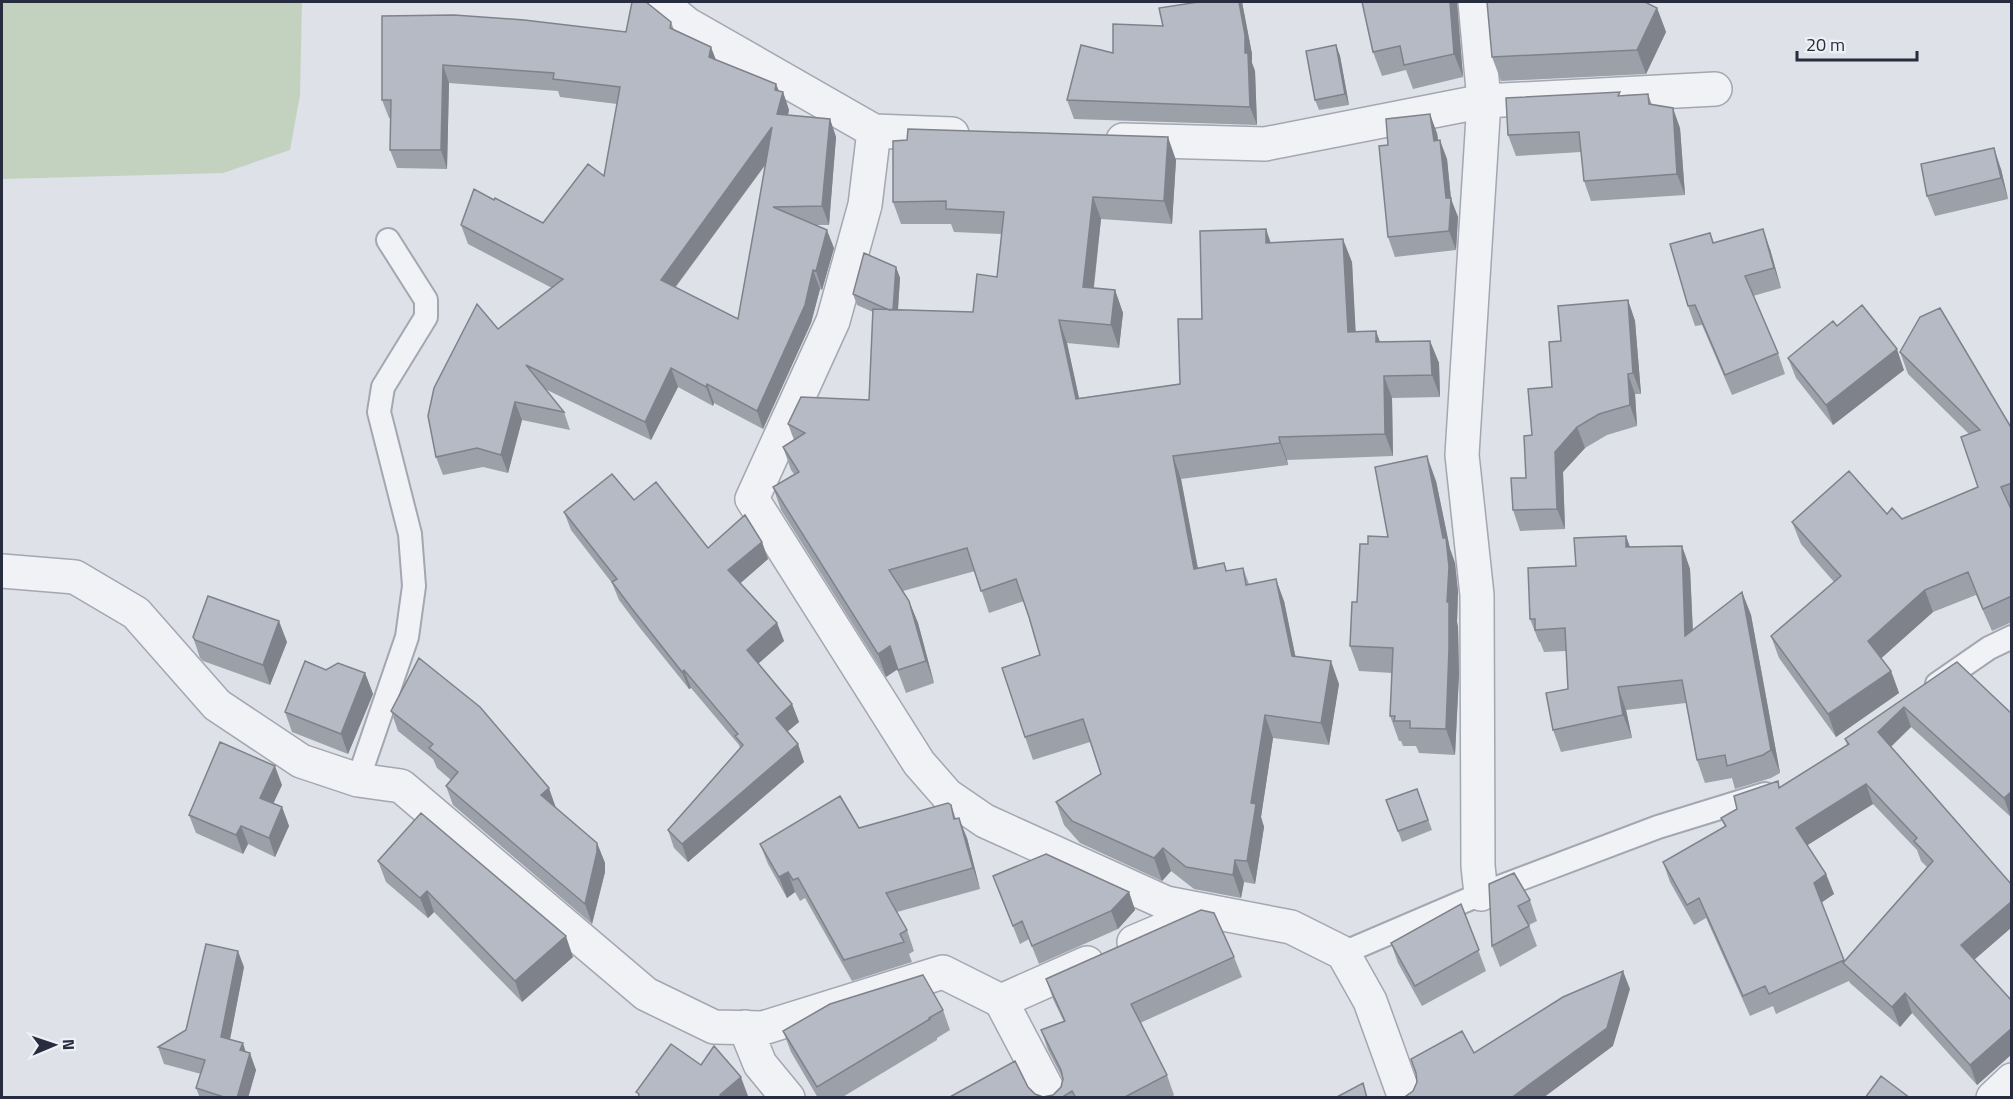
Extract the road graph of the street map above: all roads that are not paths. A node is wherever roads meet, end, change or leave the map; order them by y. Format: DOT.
graph roads {
  1 [pos="660,2"];
  2 [pos="1475,2"];
  3 [pos="1714,89"];
  4 [pos="1484,101"];
  5 [pos="874,131"];
  6 [pos="981,135"];
  7 [pos="1099,139"];
  8 [pos="387,240"];
  9 [pos="2,571"];
  10 [pos="2012,637"];
  11 [pos="1922,694"];
  12 [pos="358,780"];
  13 [pos="1787,784"];
  14 [pos="1481,894"];
  15 [pos="1191,908"];
  16 [pos="1343,953"];
  17 [pos="1001,1001"];
  18 [pos="745,1028"];
  19 [pos="2012,1080"];
  20 [pos="788,1098"];
  21 [pos="1052,1098"];
  22 [pos="1405,1098"];
  23 [pos="1993,1098"];
  1 -- 5 [label="street"];
  2 -- 4 [label="street"];
  3 -- 4 [label="street"];
  4 -- 7 [label="street"];
  4 -- 14 [label="street"];
  5 -- 6 [label="street"];
  5 -- 15 [label="street"];
  8 -- 12 [label="lane"];
  9 -- 12 [label="street"];
  10 -- 11 [label="lane"];
  12 -- 18 [label="street"];
  13 -- 14 [label="lane"];
  14 -- 16 [label="lane"];
  15 -- 16 [label="street"];
  15 -- 17 [label="street"];
  16 -- 22 [label="street"];
  17 -- 18 [label="street"];
  17 -- 21 [label="street"];
  18 -- 20 [label="street"];
  19 -- 23 [label="street"];
}
